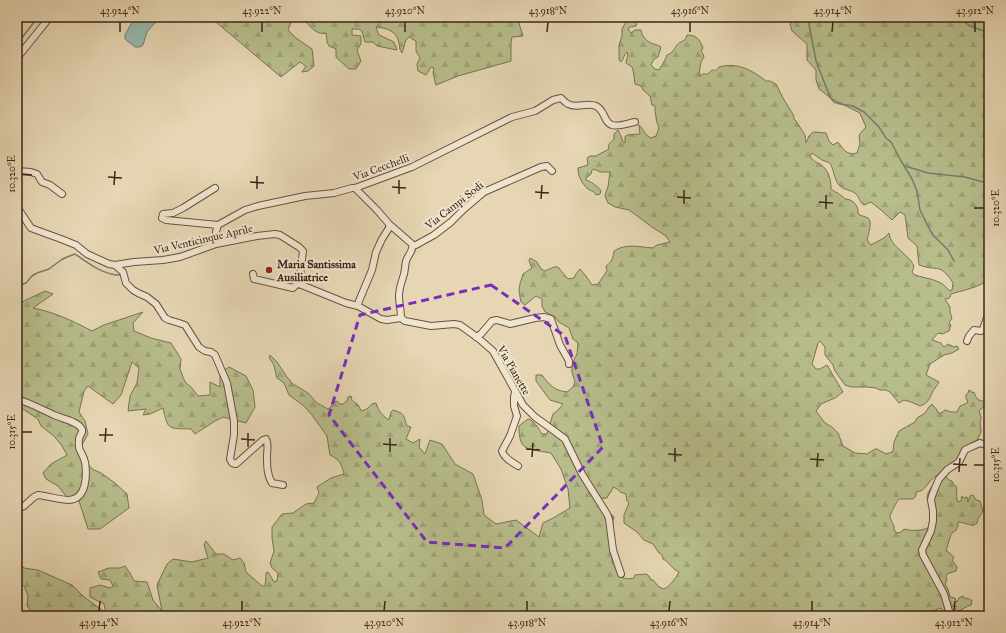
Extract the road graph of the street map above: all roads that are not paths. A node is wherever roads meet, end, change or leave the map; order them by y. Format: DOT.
graph roads {
  1 [pos="50,17"];
  2 [pos="17,58"];
  3 [pos="635,122"];
  4 [pos="17,171"];
  5 [pos="552,171"];
  6 [pos="215,188"];
  7 [pos="355,188"];
  8 [pos="62,194"];
  9 [pos="17,207"];
  10 [pos="389,224"];
  11 [pos="218,225"];
  12 [pos="216,244"];
  13 [pos="413,246"];
  14 [pos="116,265"];
  15 [pos="253,274"];
  16 [pos="300,284"];
  17 [pos="358,306"];
  18 [pos="989,312"];
  19 [pos="401,318"];
  20 [pos="476,337"];
  21 [pos="967,341"];
  22 [pos="569,364"];
  23 [pos="515,392"];
  24 [pos="17,399"];
  25 [pos="989,446"];
  26 [pos="518,466"];
  27 [pos="283,485"];
  28 [pos="17,509"];
  29 [pos="621,574"];
  30 [pos="949,612"];
  1 -- 2 [label="street"];
  3 -- 7 [label="street, Via Cecchelli"];
  4 -- 8 [label="street"];
  5 -- 13 [label="street, Via Campi Sodi"];
  6 -- 11 [label="street"];
  7 -- 10 [label="street"];
  7 -- 11 [label="street, Via Cecchelli"];
  9 -- 14 [label="street, Via Venticinque Aprile"];
  10 -- 13 [label="street"];
  10 -- 17 [label="street"];
  11 -- 12 [label="street"];
  12 -- 14 [label="street, Via Venticinque Aprile"];
  12 -- 16 [label="street, Via Venticinque Aprile"];
  13 -- 19 [label="street"];
  14 -- 27 [label="street"];
  15 -- 16 [label="street"];
  16 -- 17 [label="street"];
  17 -- 19 [label="street"];
  18 -- 21 [label="street"];
  19 -- 20 [label="street, Via Pianette"];
  20 -- 22 [label="street"];
  20 -- 23 [label="street, Via Pianette"];
  23 -- 26 [label="street"];
  23 -- 29 [label="street, Via Pianette"];
  24 -- 28 [label="street"];
  25 -- 30 [label="street"];
}
